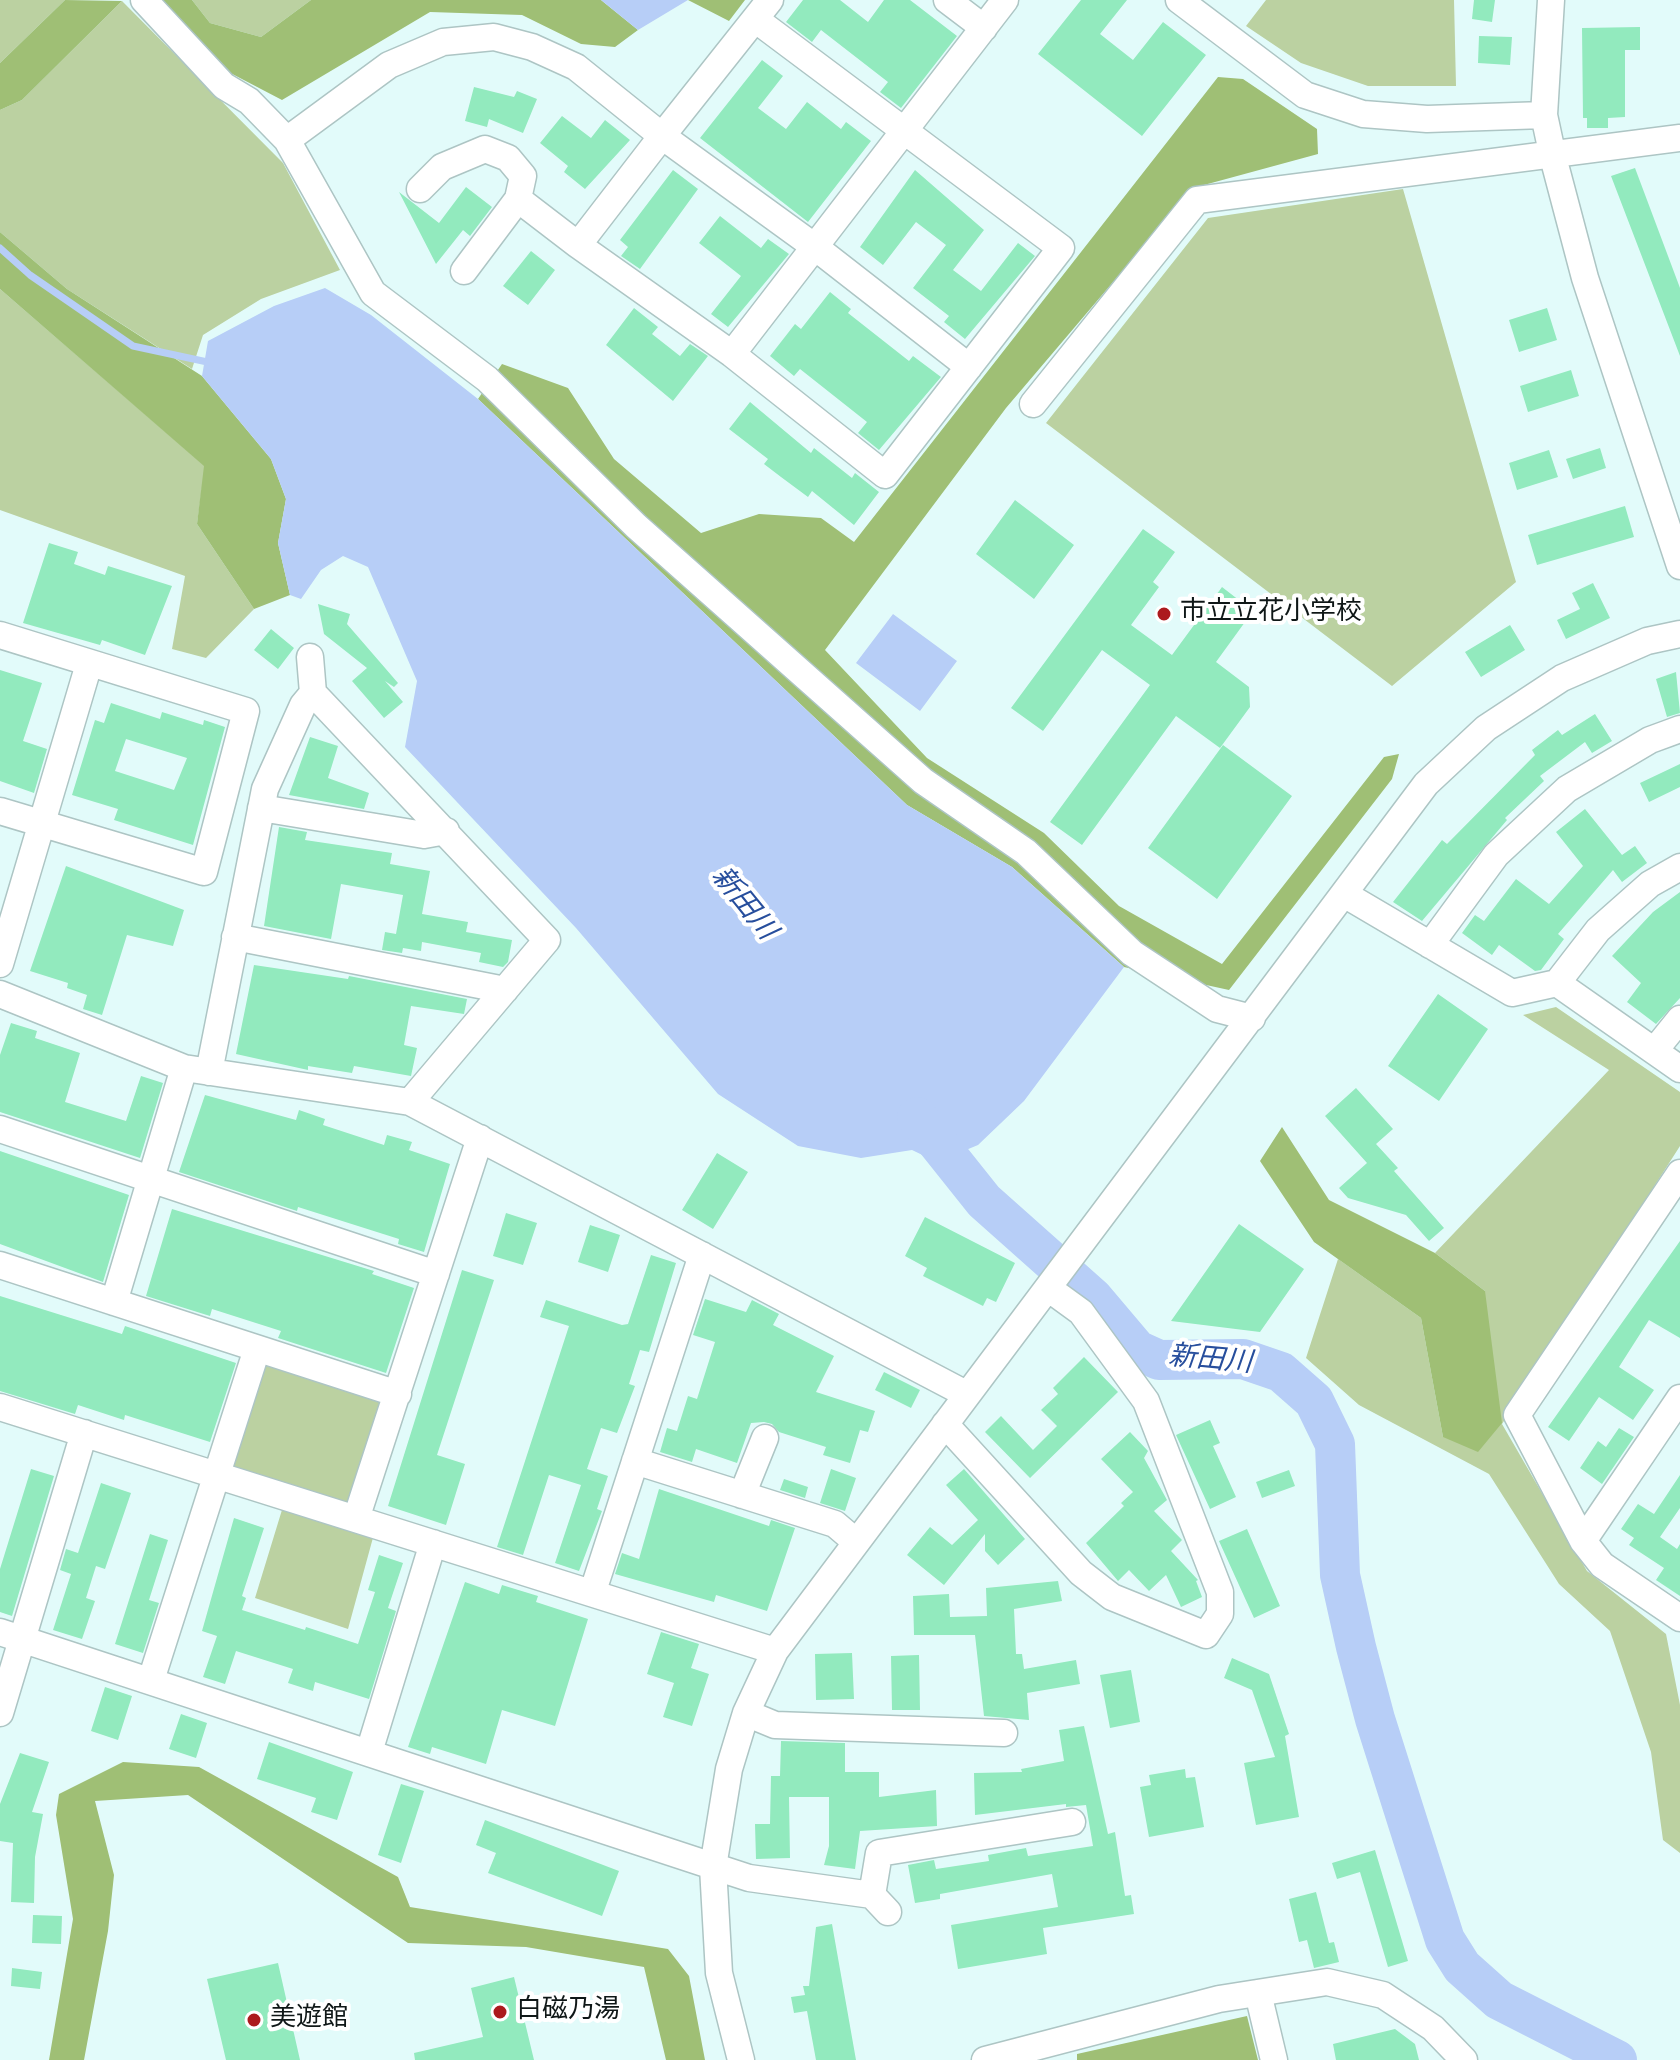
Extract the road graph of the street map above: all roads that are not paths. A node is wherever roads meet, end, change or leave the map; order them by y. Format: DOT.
graph roads {
  1 [pos="144,0"];
  2 [pos="947,0"];
  3 [pos="1005,0"];
  4 [pos="1179,0"];
  5 [pos="1551,0"];
  6 [pos="763,10"];
  7 [pos="984,28"];
  8 [pos="1544,115"];
  9 [pos="906,129"];
  10 [pos="662,136"];
  11 [pos="1680,138"];
  12 [pos="287,140"];
  13 [pos="1553,157"];
  14 [pos="420,189"];
  15 [pos="518,199"];
  16 [pos="578,245"];
  17 [pos="815,247"];
  18 [pos="464,271"];
  19 [pos="732,354"];
  20 [pos="969,367"];
  21 [pos="1033,404"];
  22 [pos="1680,566"];
  23 [pos="1680,634"];
  24 [pos="0,635"];
  25 [pos="310,657"];
  26 [pos="89,664"];
  27 [pos="313,693"];
  28 [pos="1680,729"];
  29 [pos="261,808"];
  30 [pos="0,811"];
  31 [pos="43,823"];
  32 [pos="446,831"];
  33 [pos="1680,867"];
  34 [pos="1344,894"];
  35 [pos="235,937"];
  36 [pos="1430,945"];
  37 [pos="0,964"];
  38 [pos="1557,983"];
  39 [pos="505,990"];
  40 [pos="0,994"];
  41 [pos="1252,1018"];
  42 [pos="1680,1019"];
  43 [pos="1655,1050"];
  44 [pos="1680,1069"];
  45 [pos="196,1070"];
  46 [pos="410,1102"];
  47 [pos="0,1129"];
  48 [pos="480,1138"];
  49 [pos="1680,1173"];
  50 [pos="151,1180"];
  51 [pos="702,1255"];
  52 [pos="0,1265"];
  53 [pos="436,1274"];
  54 [pos="1048,1288"];
  55 [pos="114,1302"];
  56 [pos="257,1349"];
  57 [pos="398,1394"];
  58 [pos="966,1394"];
  59 [pos="1680,1398"];
  60 [pos="0,1407"];
  61 [pos="945,1424"];
  62 [pos="84,1433"];
  63 [pos="765,1438"];
  64 [pos="635,1461"];
  65 [pos="216,1475"];
  66 [pos="742,1495"];
  67 [pos="356,1519"];
  68 [pos="855,1541"];
  69 [pos="1583,1541"];
  70 [pos="433,1543"];
  71 [pos="593,1591"];
  72 [pos="1680,1618"];
  73 [pos="11,1636"];
  74 [pos="775,1651"];
  75 [pos="151,1680"];
  76 [pos="0,1713"];
  77 [pos="746,1713"];
  78 [pos="1004,1733"];
  79 [pos="369,1752"];
  80 [pos="1072,1822"];
  81 [pos="713,1867"];
  82 [pos="1258,1993"];
  83 [pos="741,2060"];
  84 [pos="985,2060"];
  85 [pos="1274,2060"];
  86 [pos="1464,2060"];
  1 -- 12 [label="street"];
  2 -- 7 [label="street"];
  3 -- 7 [label="street"];
  4 -- 8 [label="street"];
  5 -- 8 [label="street"];
  6 -- 9 [label="street"];
  6 -- 10 [label="street"];
  7 -- 9 [label="street"];
  8 -- 13 [label="street"];
  9 -- 17 [label="street"];
  9 -- 20 [label="street"];
  10 -- 12 [label="street"];
  10 -- 16 [label="street"];
  10 -- 17 [label="street"];
  11 -- 13 [label="street"];
  12 -- 41 [label="street"];
  13 -- 21 [label="street"];
  13 -- 22 [label="street"];
  14 -- 15 [label="street"];
  15 -- 16 [label="street"];
  15 -- 18 [label="street"];
  16 -- 19 [label="street"];
  17 -- 19 [label="street"];
  17 -- 20 [label="street"];
  19 -- 20 [label="street"];
  23 -- 34 [label="street"];
  24 -- 26 [label="street"];
  25 -- 27 [label="street"];
  26 -- 31 [label="street"];
  26 -- 31 [label="street"];
  27 -- 29 [label="street"];
  27 -- 32 [label="street"];
  28 -- 36 [label="street"];
  29 -- 32 [label="street"];
  29 -- 35 [label="street"];
  30 -- 31 [label="street"];
  31 -- 37 [label="street"];
  32 -- 39 [label="street"];
  33 -- 38 [label="street"];
  34 -- 36 [label="street"];
  34 -- 41 [label="street"];
  35 -- 39 [label="street"];
  35 -- 45 [label="street"];
  36 -- 38 [label="street"];
  38 -- 43 [label="street"];
  39 -- 46 [label="street"];
  40 -- 45 [label="street"];
  41 -- 54 [label="street"];
  42 -- 43 [label="street"];
  43 -- 44 [label="street"];
  45 -- 46 [label="street"];
  45 -- 50 [label="street"];
  46 -- 48 [label="street"];
  47 -- 50 [label="street"];
  48 -- 51 [label="street"];
  48 -- 53 [label="street"];
  49 -- 69 [label="street"];
  50 -- 53 [label="street"];
  50 -- 55 [label="street"];
  51 -- 58 [label="street"];
  51 -- 64 [label="street"];
  52 -- 55 [label="street"];
  53 -- 57 [label="street"];
  54 -- 58 [label="street"];
  54 -- 61 [label="street"];
  55 -- 56 [label="street"];
  56 -- 57 [label="street"];
  56 -- 65 [label="street"];
  57 -- 67 [label="street"];
  58 -- 61 [label="street"];
  59 -- 69 [label="street"];
  60 -- 62 [label="street"];
  61 -- 68 [label="street"];
  62 -- 65 [label="street"];
  62 -- 73 [label="street"];
  63 -- 66 [label="street"];
  64 -- 66 [label="street"];
  64 -- 71 [label="street"];
  65 -- 67 [label="street"];
  65 -- 75 [label="street"];
  66 -- 68 [label="street"];
  67 -- 70 [label="street"];
  68 -- 74 [label="street"];
  69 -- 72 [label="street"];
  70 -- 71 [label="street"];
  70 -- 79 [label="street"];
  71 -- 74 [label="street"];
  73 -- 75 [label="street"];
  73 -- 76 [label="street"];
  74 -- 77 [label="street"];
  75 -- 79 [label="street"];
  77 -- 78 [label="street"];
  77 -- 81 [label="street"];
  79 -- 81 [label="street"];
  80 -- 81 [label="street"];
  81 -- 83 [label="street"];
  82 -- 84 [label="street"];
  82 -- 85 [label="street"];
  82 -- 86 [label="street"];
}
